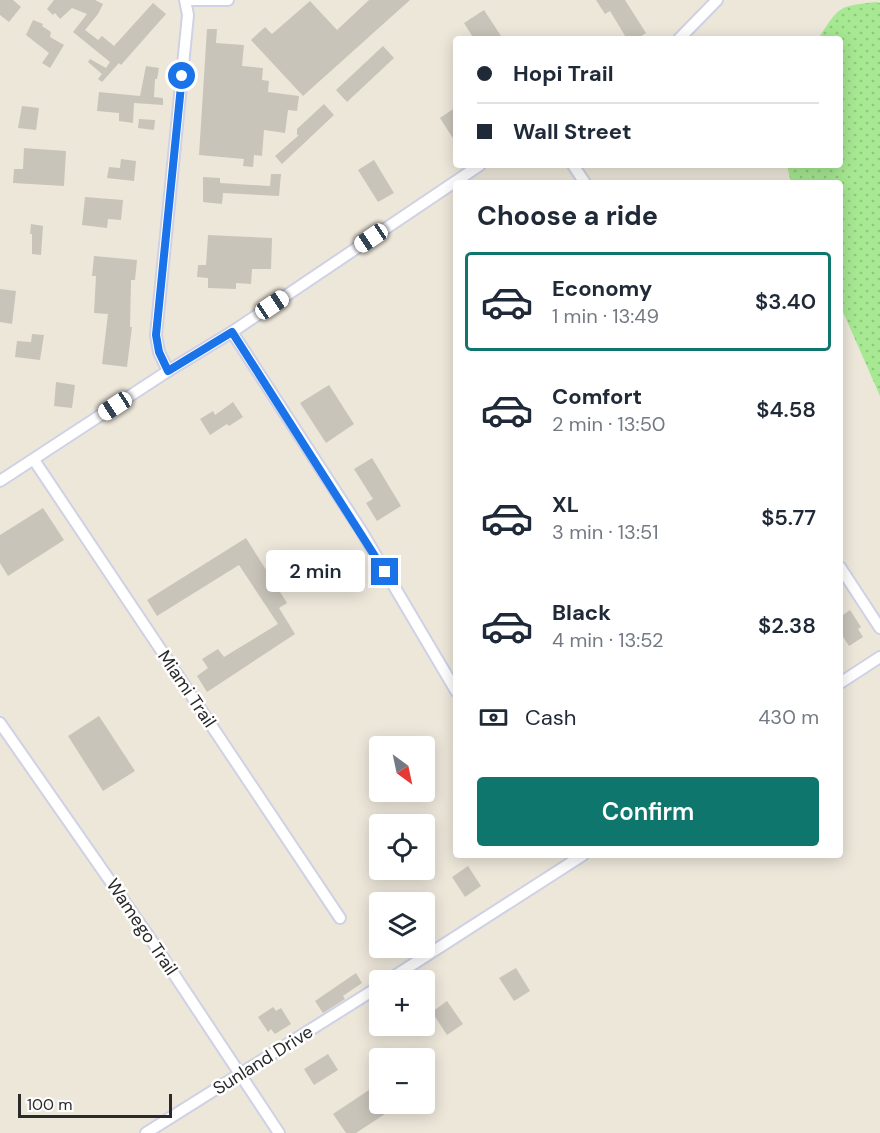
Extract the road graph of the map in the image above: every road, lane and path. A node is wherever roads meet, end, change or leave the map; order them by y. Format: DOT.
graph roads {
  1 [pos="185,0"];
  2 [pos="228,0"];
  3 [pos="717,0"];
  4 [pos="682,36"];
  5 [pos="476,168"];
  6 [pos="458,180"];
  7 [pos="453,183"];
  8 [pos="232,332"];
  9 [pos="168,371"];
  10 [pos="34,460"];
  11 [pos="0,481"];
  12 [pos="843,572"];
  13 [pos="880,628"];
  14 [pos="880,657"];
  15 [pos="843,681"];
  16 [pos="453,686"];
  17 [pos="0,723"];
  18 [pos="578,858"];
  19 [pos="340,918"];
  20 [pos="404,970"];
  21 [pos="369,993"];
  22 [pos="241,1075"];
  23 [pos="146,1133"];
  24 [pos="279,1133"];
  1 -- 2 [label="street"];
  1 -- 9 [label="street"];
  3 -- 4 [label="street"];
  5 -- 6 [label="street"];
  7 -- 8 [label="street"];
  8 -- 9 [label="street"];
  8 -- 16 [label="street"];
  9 -- 10 [label="street"];
  10 -- 11 [label="street"];
  10 -- 19 [label="street, Miami Trail"];
  12 -- 13 [label="street"];
  14 -- 15 [label="street"];
  17 -- 22 [label="street, Wamego Trail"];
  18 -- 20 [label="street"];
  21 -- 22 [label="street, Sunland Drive"];
  22 -- 23 [label="street, Sunland Drive"];
  22 -- 24 [label="street, Wamego Trail"];
}
